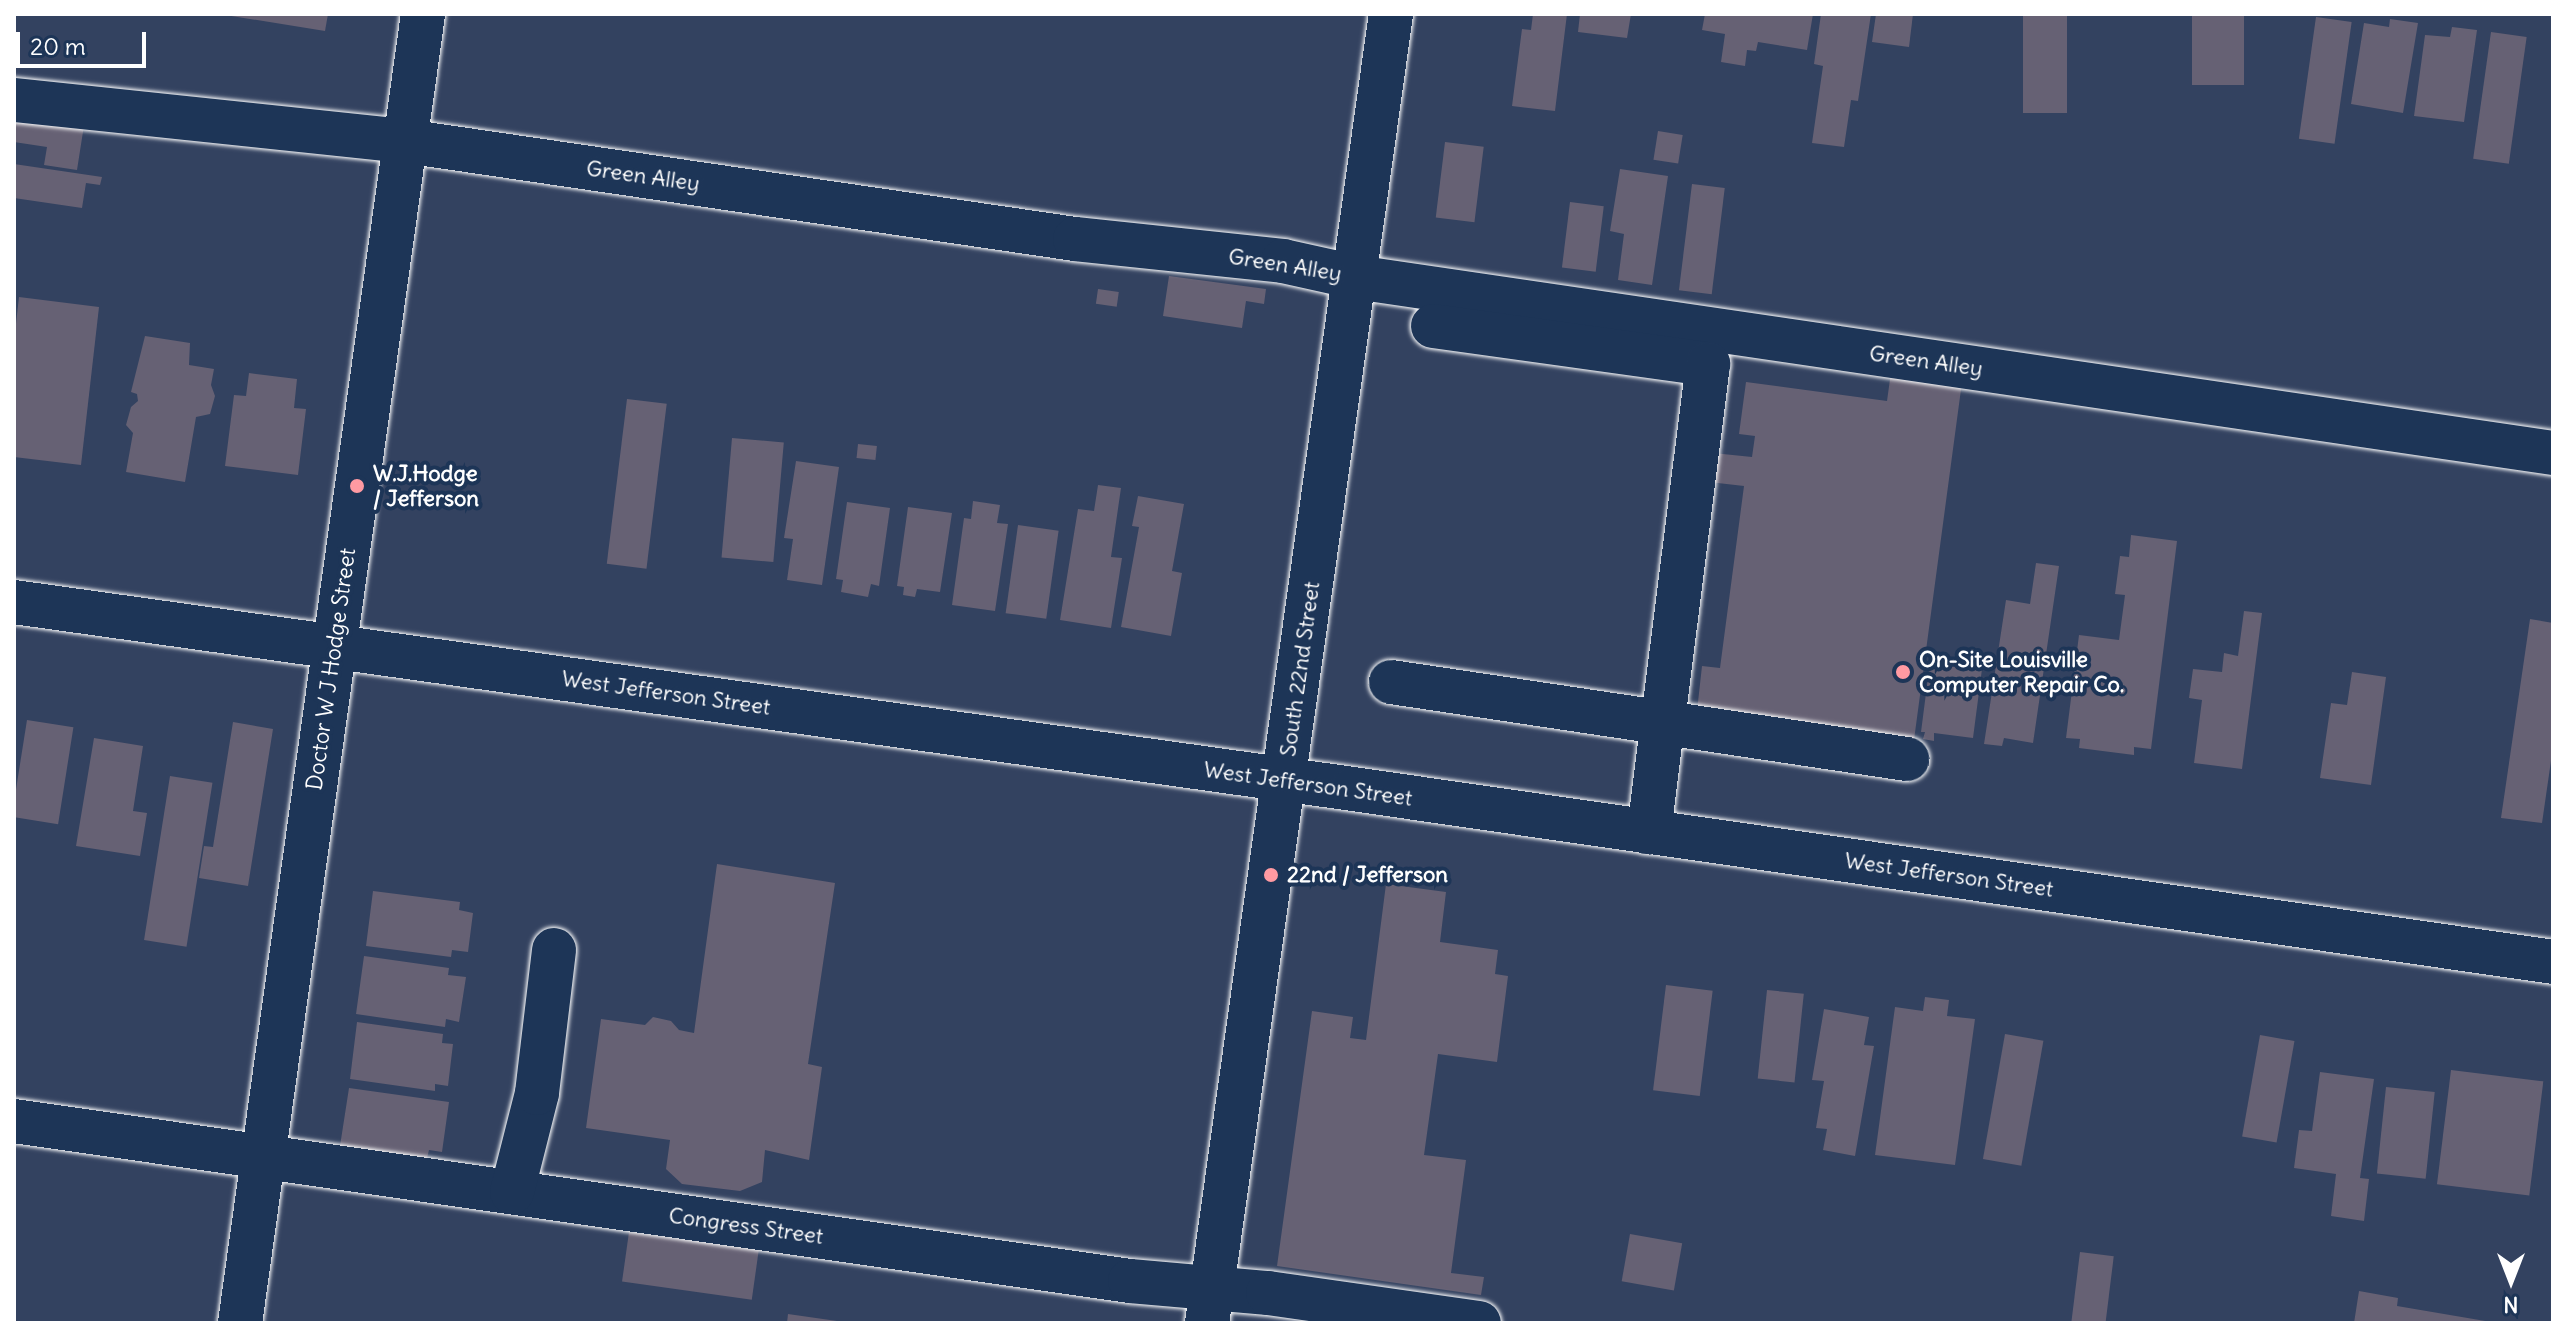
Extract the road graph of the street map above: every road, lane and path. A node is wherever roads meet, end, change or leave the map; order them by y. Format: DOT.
graph roads {
  1 [pos="423,14"];
  2 [pos="1391,14"];
  3 [pos="14,100"];
  4 [pos="405,141"];
  5 [pos="1355,277"];
  6 [pos="1433,326"];
  7 [pos="2553,453"];
  8 [pos="14,602"];
  9 [pos="335,648"];
  10 [pos="1391,682"];
  11 [pos="1662,723"];
  12 [pos="1907,759"];
  13 [pos="1284,781"];
  14 [pos="1649,832"];
  15 [pos="554,950"];
  16 [pos="2553,962"];
  17 [pos="14,1121"];
  18 [pos="261,1157"];
  19 [pos="512,1192"];
  20 [pos="1210,1306"];
  21 [pos="1355,1314"];
  22 [pos="240,1323"];
  23 [pos="1479,1323"];
  1 -- 4 [label="street, Doctor W J Hodge Street"];
  2 -- 5 [label="street, South 22nd Street"];
  3 -- 4 [label="street, Green Alley"];
  4 -- 5 [label="street, Green Alley"];
  4 -- 9 [label="street, Doctor W J Hodge Street"];
  5 -- 7 [label="street, Green Alley"];
  5 -- 13 [label="street, South 22nd Street"];
  6 -- 11 [label="street"];
  8 -- 9 [label="street, West Jefferson Street"];
  9 -- 13 [label="street, West Jefferson Street"];
  9 -- 18 [label="street, Doctor W J Hodge Street"];
  10 -- 11 [label="street"];
  11 -- 12 [label="street"];
  11 -- 14 [label="street"];
  13 -- 14 [label="street, West Jefferson Street"];
  13 -- 20 [label="street, South 22nd Street"];
  14 -- 16 [label="street, West Jefferson Street"];
  15 -- 19 [label="street"];
  17 -- 18 [label="street, Congress Street"];
  18 -- 19 [label="street, Congress Street"];
  18 -- 22 [label="street, Doctor W J Hodge Street"];
  19 -- 20 [label="street, Congress Street"];
  20 -- 21 [label="street, Congress Street"];
  21 -- 23 [label="street, Congress Street"];
}
